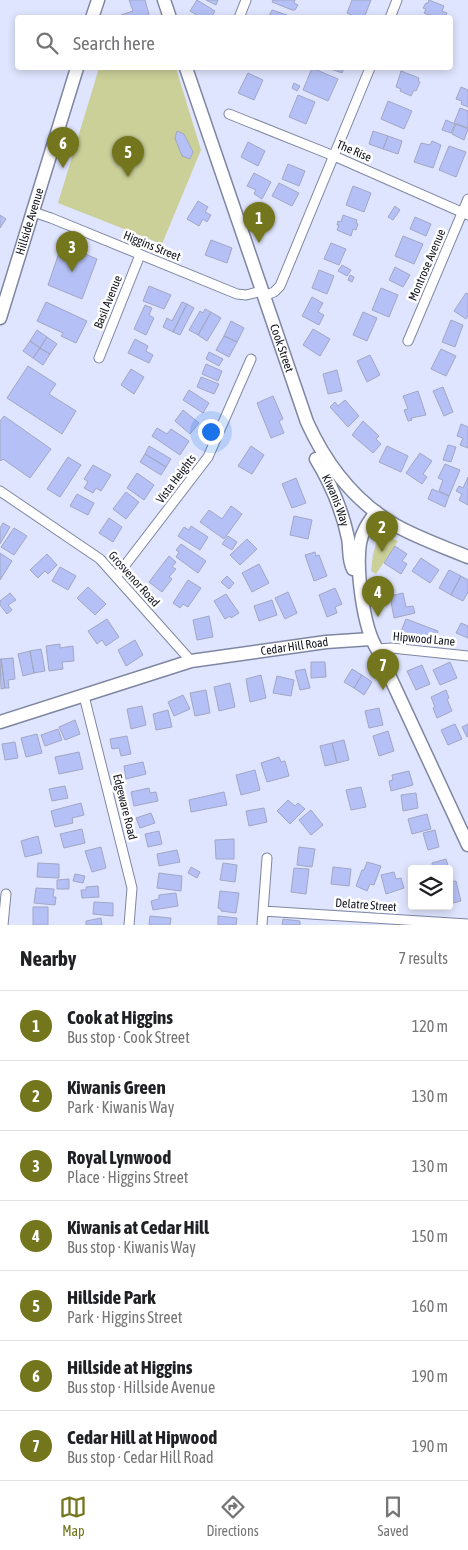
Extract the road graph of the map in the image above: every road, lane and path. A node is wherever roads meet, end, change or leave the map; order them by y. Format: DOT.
graph roads {
  1 [pos="98,0"];
  2 [pos="164,0"];
  3 [pos="246,0"];
  4 [pos="397,0"];
  5 [pos="93,15"];
  6 [pos="169,15"];
  7 [pos="239,15"];
  8 [pos="391,15"];
  9 [pos="76,70"];
  10 [pos="187,70"];
  11 [pos="369,70"];
  12 [pos="229,114"];
  13 [pos="334,156"];
  14 [pos="468,199"];
  15 [pos="33,212"];
  16 [pos="465,214"];
  17 [pos="140,255"];
  18 [pos="263,293"];
  19 [pos="0,318"];
  20 [pos="408,341"];
  21 [pos="99,358"];
  22 [pos="251,358"];
  23 [pos="306,422"];
  24 [pos="0,491"];
  25 [pos="376,512"];
  26 [pos="468,557"];
  27 [pos="116,577"];
  28 [pos="360,582"];
  29 [pos="374,644"];
  30 [pos="468,656"];
  31 [pos="191,661"];
  32 [pos="84,696"];
  33 [pos="0,722"];
  34 [pos="468,845"];
  35 [pos="267,858"];
  36 [pos="6,894"];
  37 [pos="263,910"];
  38 [pos="468,924"];
  39 [pos="3,925"];
  40 [pos="129,925"];
  41 [pos="262,925"];
  1 -- 5 [label="street"];
  2 -- 6 [label="street"];
  3 -- 7 [label="street"];
  4 -- 8 [label="street"];
  9 -- 15 [label="street, Hillside Avenue"];
  10 -- 18 [label="street, Cook Street"];
  11 -- 13 [label="street"];
  12 -- 13 [label="street, The Rise"];
  13 -- 16 [label="street, The Rise"];
  13 -- 18 [label="street"];
  14 -- 16 [label="street, Montrose Avenue"];
  15 -- 17 [label="street, Higgins Street"];
  15 -- 19 [label="street, Hillside Avenue"];
  16 -- 20 [label="street, Montrose Avenue"];
  17 -- 18 [label="street, Higgins Street"];
  17 -- 21 [label="street, Basil Avenue"];
  18 -- 23 [label="street, Cook Street"];
  22 -- 27 [label="street, Vista Heights"];
  23 -- 25 [label="street, Cook Street"];
  23 -- 28 [label="street, Kiwanis Way"];
  24 -- 27 [label="street, Grosvenor Road"];
  25 -- 26 [label="street, Cook Street"];
  25 -- 28 [label="street, Kiwanis Way"];
  27 -- 31 [label="street, Grosvenor Road"];
  28 -- 29 [label="street, Kiwanis Way"];
  29 -- 30 [label="street, Hipwood Lane"];
  29 -- 31 [label="street, Cedar Hill Road"];
  29 -- 34 [label="street"];
  31 -- 32 [label="street, Cedar Hill Road"];
  32 -- 33 [label="street, Cedar Hill Road"];
  32 -- 40 [label="street, Edgeware Road"];
  35 -- 37 [label="street"];
  36 -- 39 [label="street"];
  37 -- 38 [label="street, Delatre Street"];
  37 -- 41 [label="street"];
}
